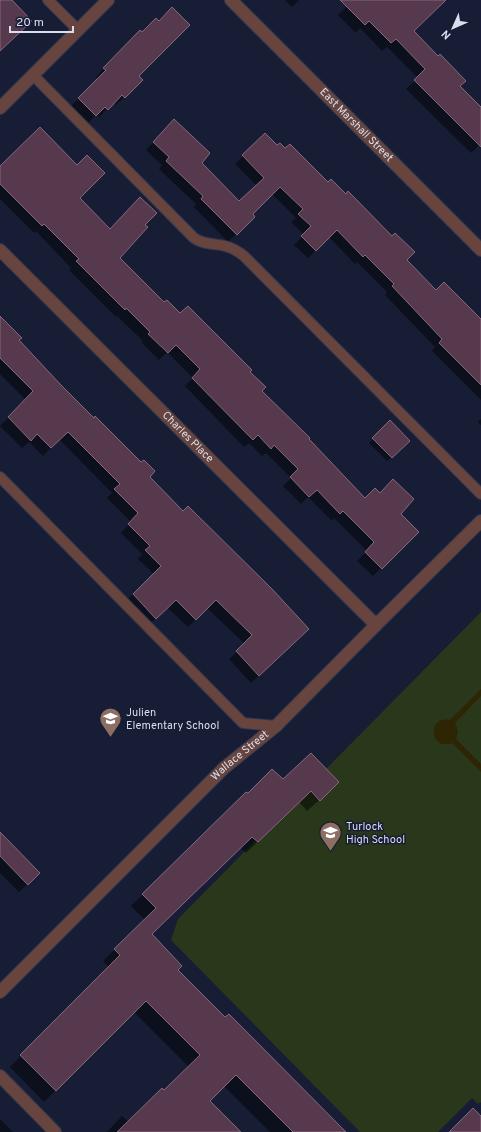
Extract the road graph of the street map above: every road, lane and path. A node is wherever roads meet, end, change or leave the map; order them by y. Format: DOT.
graph roads {
  1 [pos="48,0"];
  2 [pos="108,0"];
  3 [pos="231,0"];
  4 [pos="78,30"];
  5 [pos="33,76"];
  6 [pos="0,108"];
  7 [pos="0,250"];
  8 [pos="481,250"];
  9 [pos="0,476"];
  10 [pos="481,494"];
  11 [pos="481,520"];
  12 [pos="376,625"];
  13 [pos="276,726"];
  14 [pos="0,992"];
  15 [pos="0,1076"];
  16 [pos="55,1132"];
  1 -- 4 [label="lane"];
  2 -- 4 [label="street"];
  3 -- 8 [label="street, East Marshall Street"];
  4 -- 5 [label="street"];
  5 -- 6 [label="street"];
  5 -- 10 [label="lane"];
  7 -- 12 [label="street, Charles Place"];
  9 -- 13 [label="lane"];
  11 -- 12 [label="street, Wallace Street"];
  12 -- 13 [label="street, Wallace Street"];
  13 -- 14 [label="street, Wallace Street"];
  15 -- 16 [label="street"];
}
